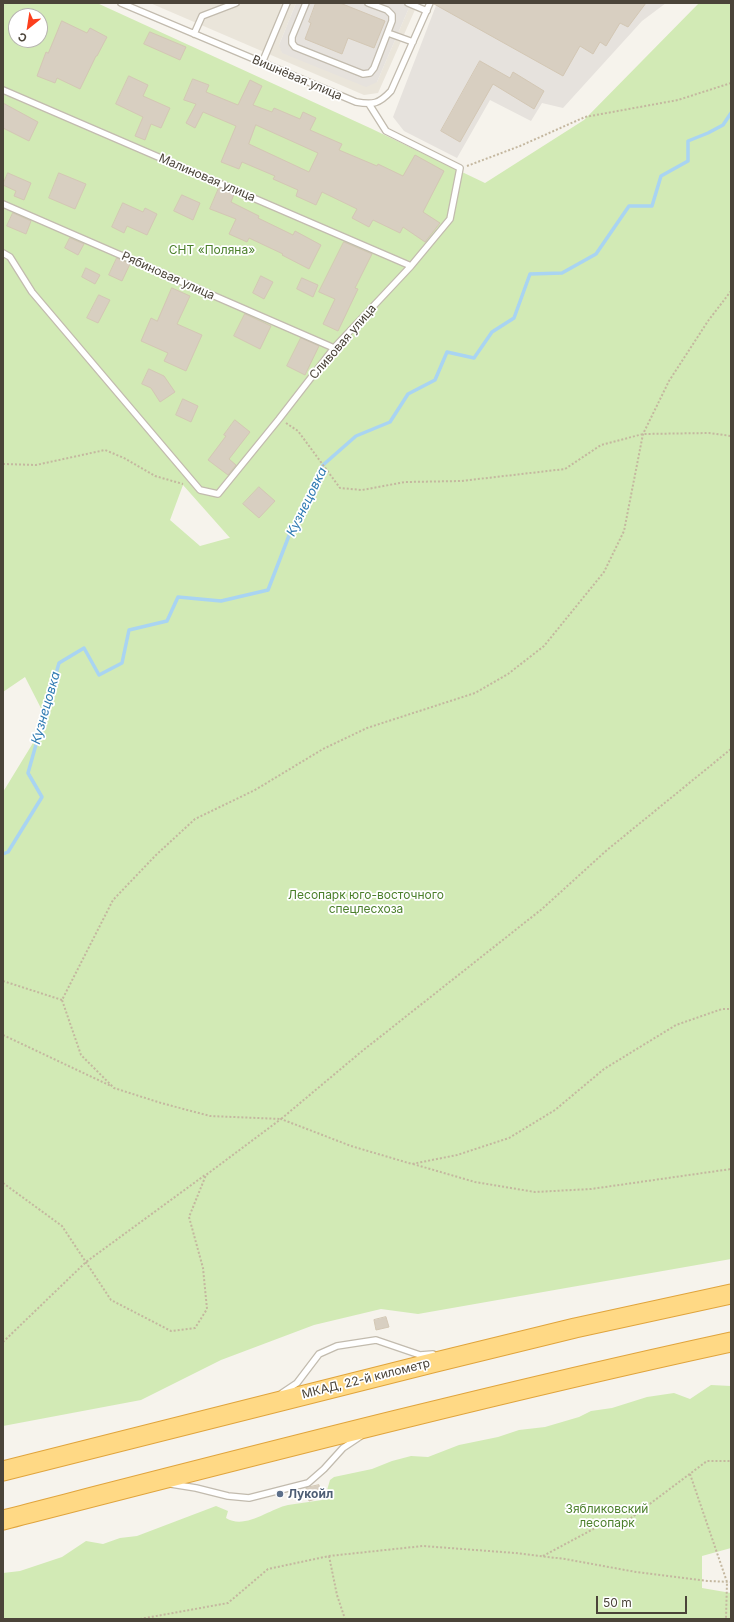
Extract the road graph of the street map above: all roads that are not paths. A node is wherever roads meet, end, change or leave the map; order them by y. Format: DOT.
graph roads {
  1 [pos="121,3"];
  2 [pos="236,3"];
  3 [pos="287,3"];
  4 [pos="306,3"];
  5 [pos="368,3"];
  6 [pos="408,3"];
  7 [pos="430,3"];
  8 [pos="427,10"];
  9 [pos="388,32"];
  10 [pos="194,34"];
  11 [pos="413,42"];
  12 [pos="262,63"];
  13 [pos="3,90"];
  14 [pos="369,104"];
  15 [pos="3,204"];
  16 [pos="3,253"];
  17 [pos="411,266"];
  18 [pos="334,348"];
  19 [pos="731,1294"];
  20 [pos="731,1342"];
  21 [pos="436,1354"];
  22 [pos="444,1354"];
  23 [pos="468,1354"];
  24 [pos="265,1404"];
  25 [pos="377,1425"];
  26 [pos="3,1471"];
  27 [pos="154,1481"];
  28 [pos="3,1520"];
  1 -- 10 [label="lane, Вишнёвая улица"];
  2 -- 10 [label="lane"];
  3 -- 12 [label="lane"];
  4 -- 9 [label="lane"];
  5 -- 9 [label="lane"];
  6 -- 8 [label="lane"];
  7 -- 8 [label="lane"];
  8 -- 11 [label="lane"];
  9 -- 11 [label="lane"];
  10 -- 12 [label="lane, Вишнёвая улица"];
  11 -- 14 [label="lane"];
  12 -- 14 [label="lane, Вишнёвая улица"];
  13 -- 17 [label="lane, Малиновая улица"];
  14 -- 17 [label="lane, Сливовая улица"];
  15 -- 18 [label="lane, Рябиновая улица"];
  16 -- 18 [label="lane, Сливовая улица"];
  17 -- 18 [label="lane, Сливовая улица"];
  19 -- 23 [label="highway, МКАД, 22-й километр"];
  20 -- 25 [label="highway"];
  21 -- 24 [label="lane"];
  22 -- 23 [label="lane"];
  23 -- 24 [label="highway, МКАД, 22-й километр"];
  24 -- 26 [label="highway, МКАД, 22-й километр"];
  25 -- 27 [label="highway"];
  25 -- 27 [label="lane"];
  27 -- 28 [label="highway"];
}
